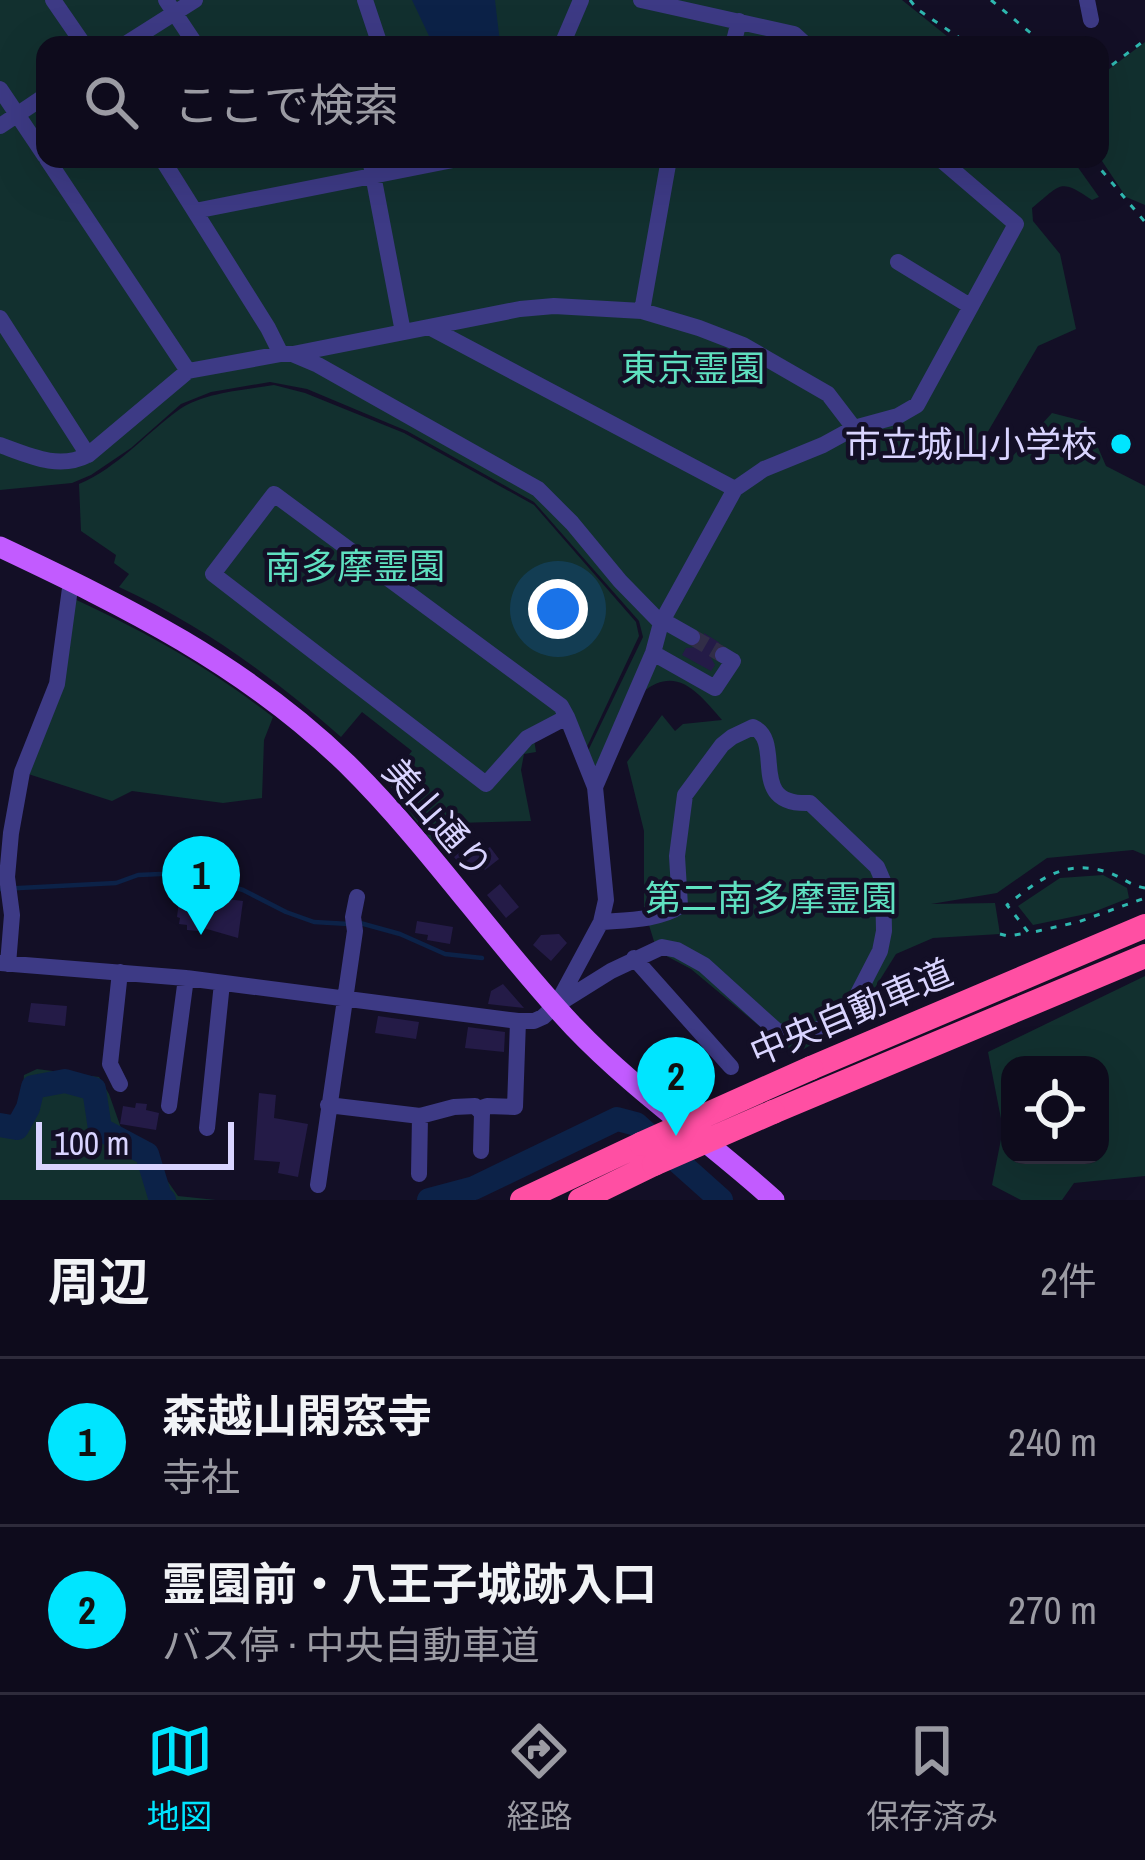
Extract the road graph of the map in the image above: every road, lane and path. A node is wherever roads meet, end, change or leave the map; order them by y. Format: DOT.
graph roads {
  1 [pos="53,0"];
  2 [pos="195,0"];
  3 [pos="365,0"];
  4 [pos="581,0"];
  5 [pos="641,0"];
  6 [pos="910,0"];
  7 [pos="991,0"];
  8 [pos="1087,0"];
  9 [pos="170,7"];
  10 [pos="1091,20"];
  11 [pos="739,22"];
  12 [pos="78,36"];
  13 [pos="135,36"];
  14 [pos="190,36"];
  15 [pos="377,36"];
  16 [pos="566,36"];
  17 [pos="735,36"];
  18 [pos="796,36"];
  19 [pos="956,36"];
  20 [pos="1034,36"];
  21 [pos="1145,40"];
  22 [pos="1109,67"];
  23 [pos="0,89"];
  24 [pos="36,103"];
  25 [pos="18,114"];
  26 [pos="0,126"];
  27 [pos="36,142"];
  28 [pos="53,168"];
  29 [pos="168,168"];
  30 [pos="368,168"];
  31 [pos="372,168"];
  32 [pos="667,168"];
  33 [pos="951,168"];
  34 [pos="1099,168"];
  35 [pos="195,211"];
  36 [pos="1145,222"];
  37 [pos="898,262"];
  38 [pos="970,306"];
  39 [pos="642,310"];
  40 [pos="0,318"];
  41 [pos="428,326"];
  42 [pos="403,332"];
  43 [pos="286,354"];
  44 [pos="188,371"];
  45 [pos="854,428"];
  46 [pos="0,445"];
  47 [pos="88,454"];
  48 [pos="735,488"];
  49 [pos="0,547"];
  50 [pos="71,581"];
  51 [pos="661,621"];
  52 [pos="692,638"];
  53 [pos="652,653"];
  54 [pos="723,655"];
  55 [pos="567,717"];
  56 [pos="595,787"];
  57 [pos="13,788"];
  58 [pos="5,832"];
  59 [pos="1145,888"];
  60 [pos="357,897"];
  61 [pos="1145,898"];
  62 [pos="601,922"];
  63 [pos="1145,926"];
  64 [pos="1029,933"];
  65 [pos="1000,934"];
  66 [pos="1145,956"];
  67 [pos="634,958"];
  68 [pos="4,964"];
  69 [pos="120,972"];
  70 [pos="186,978"];
  71 [pos="222,983"];
  72 [pos="344,998"];
  73 [pos="555,1006"];
  74 [pos="518,1021"];
  75 [pos="731,1066"];
  76 [pos="120,1084"];
  77 [pos="328,1105"];
  78 [pos="170,1106"];
  79 [pos="478,1109"];
  80 [pos="420,1115"];
  81 [pos="207,1128"];
  82 [pos="481,1150"];
  83 [pos="647,1154"];
  84 [pos="419,1174"];
  85 [pos="318,1185"];
  86 [pos="753,1191"];
  87 [pos="522,1200"];
  88 [pos="580,1200"];
  89 [pos="774,1200"];
  1 -- 12 [label="street"];
  2 -- 9 [label="street"];
  3 -- 15 [label="street"];
  4 -- 16 [label="street"];
  5 -- 11 [label="street"];
  6 -- 19 [label="path"];
  7 -- 20 [label="path"];
  8 -- 10 [label="street"];
  9 -- 13 [label="street"];
  9 -- 14 [label="street"];
  11 -- 17 [label="street"];
  11 -- 18 [label="street"];
  21 -- 22 [label="path"];
  23 -- 25 [label="street"];
  24 -- 25 [label="street"];
  25 -- 26 [label="street"];
  25 -- 27 [label="street"];
  28 -- 44 [label="street"];
  29 -- 35 [label="street"];
  30 -- 35 [label="street"];
  31 -- 42 [label="street"];
  32 -- 39 [label="street"];
  33 -- 38 [label="street"];
  34 -- 36 [label="path"];
  35 -- 43 [label="street"];
  37 -- 38 [label="street"];
  38 -- 45 [label="street"];
  39 -- 41 [label="street"];
  39 -- 45 [label="street"];
  40 -- 47 [label="street"];
  41 -- 42 [label="street"];
  41 -- 48 [label="street"];
  42 -- 43 [label="street"];
  43 -- 44 [label="street"];
  43 -- 51 [label="street"];
  44 -- 47 [label="street"];
  45 -- 48 [label="street"];
  46 -- 47 [label="street"];
  48 -- 51 [label="street"];
  49 -- 50 [label="main road, 美山通り"];
  50 -- 57 [label="street"];
  50 -- 73 [label="main road, 美山通り"];
  51 -- 52 [label="street"];
  51 -- 53 [label="street"];
  53 -- 54 [label="street"];
  53 -- 56 [label="street"];
  55 -- 55 [label="street"];
  55 -- 56 [label="street"];
  56 -- 62 [label="street"];
  57 -- 58 [label="street"];
  58 -- 68 [label="street"];
  59 -- 64 [label="path"];
  60 -- 72 [label="street"];
  61 -- 64 [label="path"];
  62 -- 67 [label="street"];
  62 -- 73 [label="street"];
  63 -- 83 [label="highway, 中央自動車道, bridge"];
  64 -- 65 [label="path"];
  66 -- 83 [label="highway, 中央自動車道, bridge"];
  67 -- 73 [label="street"];
  67 -- 75 [label="street"];
  68 -- 69 [label="street"];
  69 -- 70 [label="street"];
  69 -- 76 [label="street"];
  70 -- 71 [label="street"];
  70 -- 78 [label="street"];
  71 -- 72 [label="street"];
  71 -- 81 [label="street"];
  72 -- 74 [label="street"];
  72 -- 77 [label="street"];
  73 -- 74 [label="street"];
  73 -- 86 [label="main road, 美山通り"];
  74 -- 79 [label="street"];
  77 -- 80 [label="street"];
  77 -- 85 [label="street"];
  79 -- 80 [label="street"];
  79 -- 82 [label="street"];
  80 -- 84 [label="street"];
  83 -- 87 [label="highway, 中央自動車道"];
  83 -- 88 [label="highway, 中央自動車道"];
  86 -- 89 [label="main road, 美山通り"];
}
